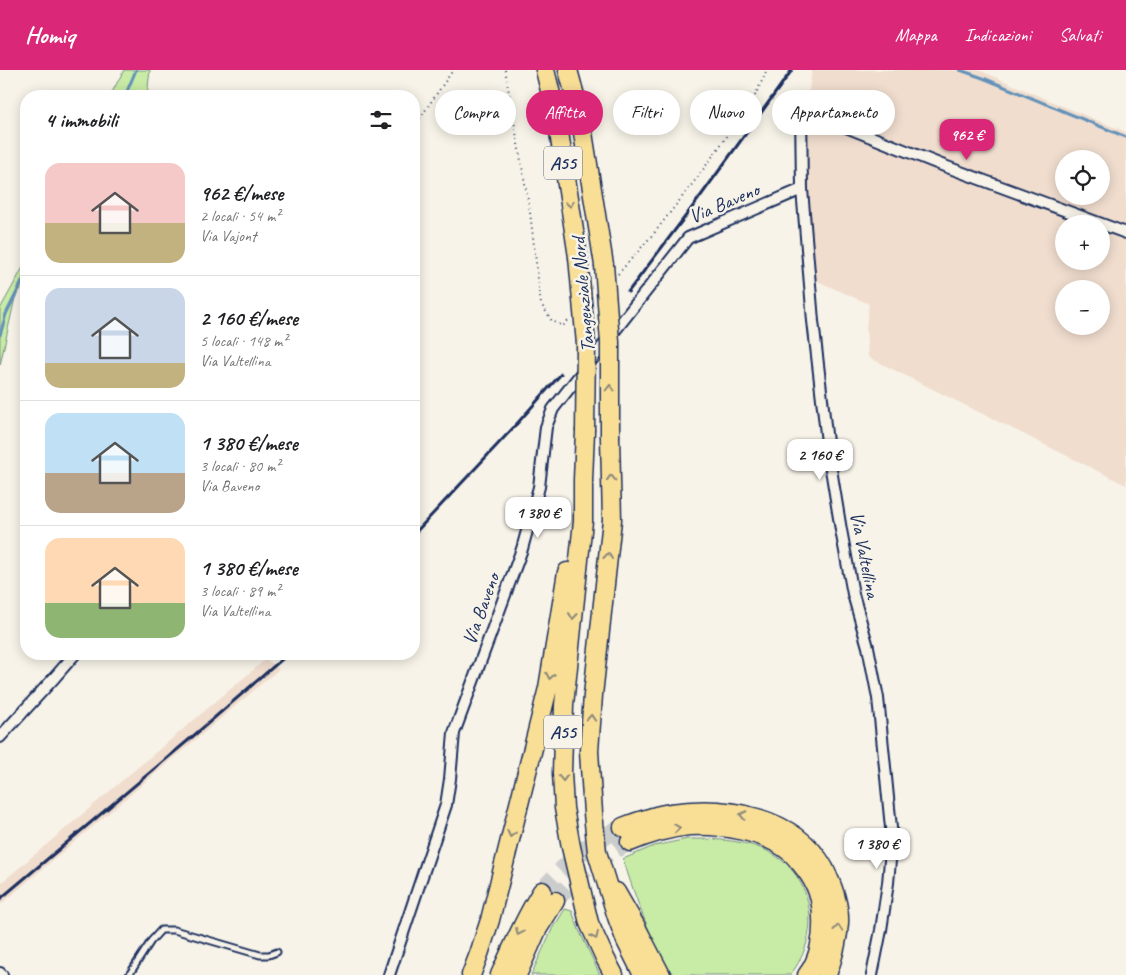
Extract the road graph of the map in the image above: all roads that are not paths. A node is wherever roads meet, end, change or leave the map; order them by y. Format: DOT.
graph roads {
  1 [pos="545,70"];
  2 [pos="568,70"];
  3 [pos="802,189"];
  4 [pos="1126,233"];
  5 [pos="582,480"];
  6 [pos="69,660"];
  7 [pos="0,737"];
  8 [pos="603,870"];
  9 [pos="277,952"];
  10 [pos="129,975"];
  11 [pos="389,975"];
  12 [pos="471,975"];
  13 [pos="500,975"];
  14 [pos="517,975"];
  15 [pos="614,975"];
  16 [pos="643,975"];
  17 [pos="661,975"];
  18 [pos="807,975"];
  19 [pos="827,975"];
  20 [pos="872,975"];
  1 -- 5 [label="highway, Tangenziale Nord / A55, one-way, bridge"];
  8 -- 2 [label="highway, Tangenziale Nord / A55, one-way, bridge"];
  3 -- 4 [label="street, Via Valtellina"];
  3 -- 11 [label="street, Via Baveno"];
  3 -- 20 [label="street, Via Valtellina"];
  5 -- 12 [label="highway, A55, one-way"];
  5 -- 15 [label="highway, A55, one-way"];
  6 -- 7 [label="street"];
  8 -- 16 [label="highway, A55"];
  8 -- 17 [label="highway, A55"];
  9 -- 10 [label="lane"];
  14 -- 13 [label="highway, one-way"];
  19 -- 18 [label="highway, one-way"];
}
